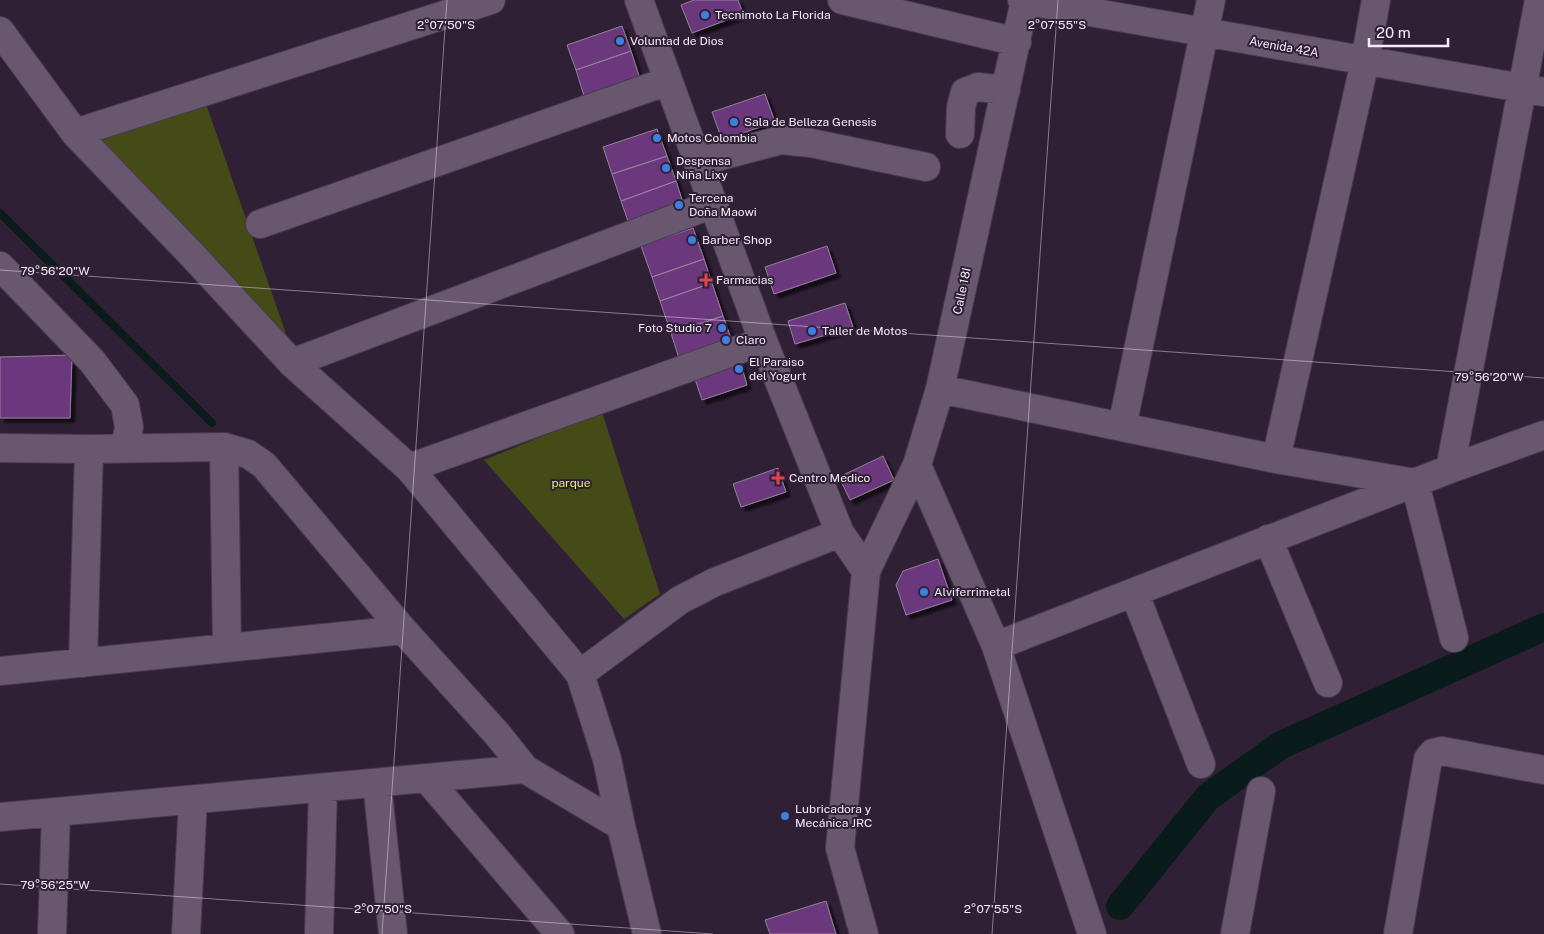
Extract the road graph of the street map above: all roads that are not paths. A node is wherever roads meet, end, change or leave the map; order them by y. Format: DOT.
graph roads {
  1 [pos="639,0"];
  2 [pos="842,0"];
  3 [pos="1024,0"];
  4 [pos="1211,0"];
  5 [pos="1376,0"];
  6 [pos="1539,0"];
  7 [pos="475,3"];
  8 [pos="0,31"];
  9 [pos="1204,33"];
  10 [pos="1017,42"];
  11 [pos="1365,61"];
  12 [pos="668,81"];
  13 [pos="1006,90"];
  14 [pos="1533,90"];
  15 [pos="75,133"];
  16 [pos="960,134"];
  17 [pos="698,162"];
  18 [pos="926,168"];
  19 [pos="713,204"];
  20 [pos="260,224"];
  21 [pos="0,266"];
  22 [pos="763,341"];
  23 [pos="292,363"];
  24 [pos="940,389"];
  25 [pos="1122,427"];
  26 [pos="1544,435"];
  27 [pos="224,447"];
  28 [pos="0,448"];
  29 [pos="124,448"];
  30 [pos="89,449"];
  31 [pos="1276,459"];
  32 [pos="917,464"];
  33 [pos="409,468"];
  34 [pos="1450,469"];
  35 [pos="1415,482"];
  36 [pos="840,534"];
  37 [pos="1268,540"];
  38 [pos="866,571"];
  39 [pos="1134,592"];
  40 [pos="403,630"];
  41 [pos="1454,638"];
  42 [pos="996,646"];
  43 [pos="227,648"];
  44 [pos="83,663"];
  45 [pos="0,671"];
  46 [pos="580,674"];
  47 [pos="1328,683"];
  48 [pos="1200,764"];
  49 [pos="525,769"];
  50 [pos="1544,770"];
  51 [pos="427,779"];
  52 [pos="377,783"];
  53 [pos="323,788"];
  54 [pos="1261,791"];
  55 [pos="193,800"];
  56 [pos="56,812"];
  57 [pos="0,817"];
  58 [pos="621,826"];
  59 [pos="52,934"];
  60 [pos="186,934"];
  61 [pos="319,934"];
  62 [pos="393,934"];
  63 [pos="560,934"];
  64 [pos="647,934"];
  65 [pos="864,934"];
  66 [pos="1092,934"];
  67 [pos="1235,934"];
  68 [pos="1398,934"];
  1 -- 12 [label="street"];
  2 -- 10 [label="street"];
  3 -- 9 [label="street, Avenida 42A"];
  3 -- 10 [label="street, Calle 18I"];
  4 -- 9 [label="street"];
  5 -- 11 [label="street"];
  6 -- 14 [label="street"];
  7 -- 15 [label="street"];
  8 -- 15 [label="street"];
  9 -- 11 [label="street, Avenida 42A"];
  9 -- 25 [label="street"];
  10 -- 13 [label="street, Calle 18I"];
  11 -- 14 [label="street, Avenida 42A"];
  11 -- 31 [label="street"];
  12 -- 17 [label="street"];
  12 -- 20 [label="street"];
  13 -- 16 [label="street"];
  13 -- 24 [label="street, Calle 18I"];
  14 -- 34 [label="street"];
  15 -- 23 [label="street"];
  17 -- 18 [label="street"];
  17 -- 19 [label="street"];
  19 -- 22 [label="street"];
  19 -- 23 [label="street"];
  21 -- 29 [label="street"];
  22 -- 33 [label="street"];
  22 -- 36 [label="street"];
  23 -- 33 [label="street"];
  24 -- 25 [label="street"];
  24 -- 32 [label="street, Calle 18I"];
  25 -- 31 [label="street"];
  26 -- 34 [label="street"];
  27 -- 29 [label="street"];
  27 -- 40 [label="street"];
  27 -- 43 [label="street"];
  28 -- 30 [label="street"];
  29 -- 30 [label="street"];
  30 -- 44 [label="street"];
  31 -- 35 [label="street"];
  32 -- 38 [label="street, Calle 18I"];
  32 -- 42 [label="street"];
  33 -- 46 [label="street"];
  34 -- 35 [label="street"];
  35 -- 37 [label="street"];
  35 -- 41 [label="street"];
  36 -- 38 [label="street"];
  36 -- 46 [label="street"];
  37 -- 39 [label="street"];
  37 -- 47 [label="street"];
  38 -- 65 [label="street"];
  39 -- 42 [label="street"];
  39 -- 48 [label="street"];
  40 -- 43 [label="street"];
  40 -- 49 [label="street"];
  42 -- 66 [label="street"];
  43 -- 44 [label="street"];
  44 -- 45 [label="street"];
  46 -- 58 [label="street"];
  49 -- 51 [label="street"];
  49 -- 58 [label="street"];
  50 -- 68 [label="street"];
  51 -- 52 [label="street"];
  51 -- 63 [label="street"];
  52 -- 53 [label="street"];
  52 -- 62 [label="street"];
  53 -- 55 [label="street"];
  53 -- 61 [label="street"];
  54 -- 67 [label="street"];
  55 -- 56 [label="street"];
  55 -- 60 [label="street"];
  56 -- 57 [label="street"];
  56 -- 59 [label="street"];
  58 -- 64 [label="street"];
}
